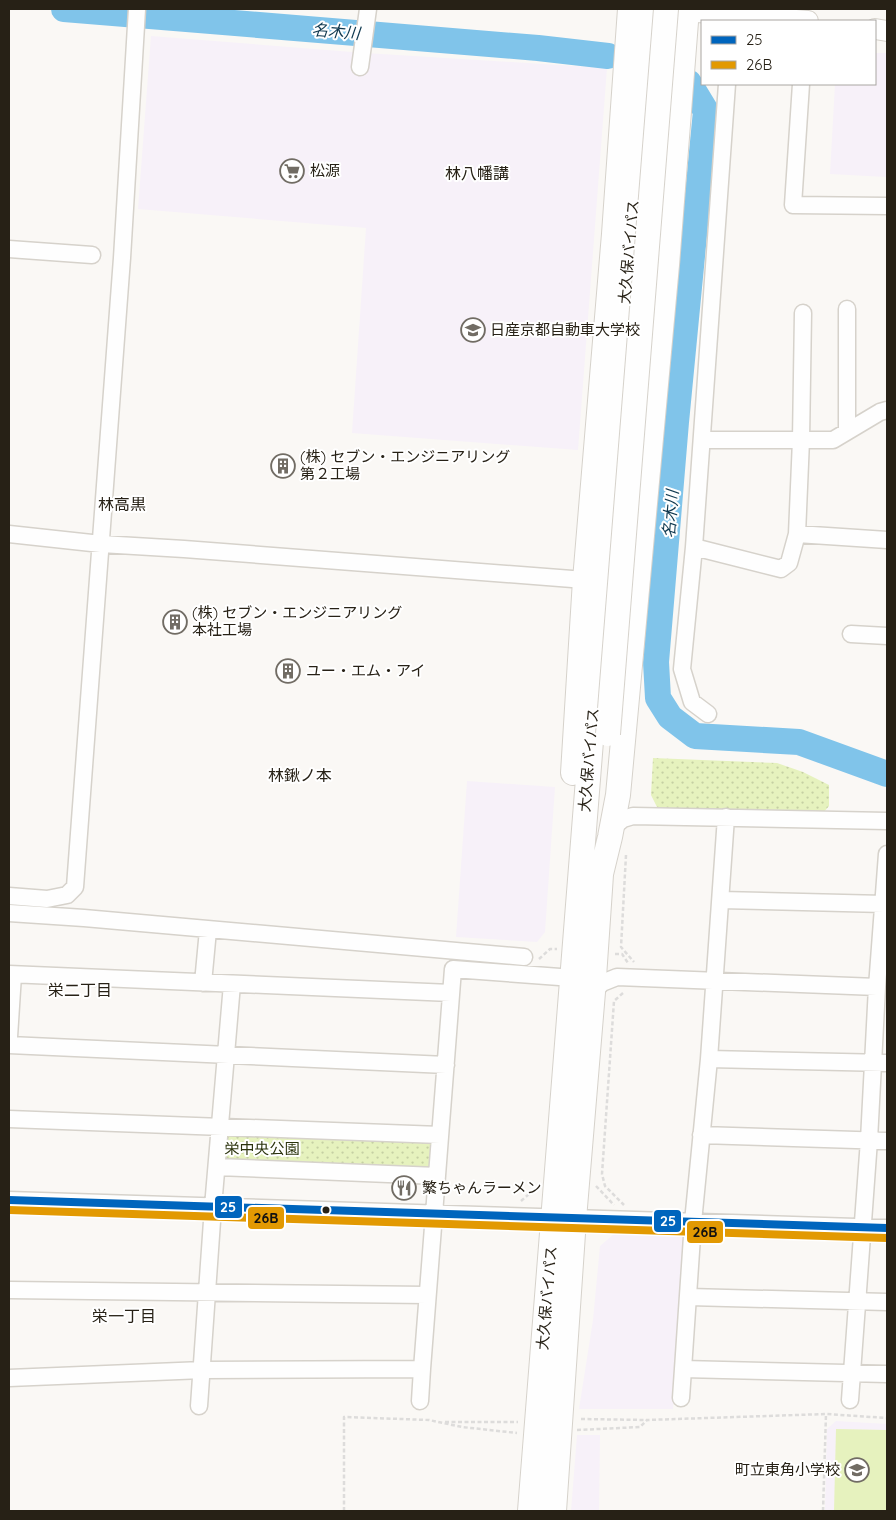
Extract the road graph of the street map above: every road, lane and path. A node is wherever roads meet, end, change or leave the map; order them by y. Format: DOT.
graph roads {
  1 [pos="136,9"];
  2 [pos="368,9"];
  3 [pos="630,9"];
  4 [pos="649,9"];
  5 [pos="680,10"];
  6 [pos="795,20"];
  7 [pos="360,67"];
  8 [pos="727,85"];
  9 [pos="801,85"];
  10 [pos="887,206"];
  11 [pos="9,249"];
  12 [pos="92,255"];
  13 [pos="847,309"];
  14 [pos="803,312"];
  15 [pos="887,410"];
  16 [pos="847,430"];
  17 [pos="702,440"];
  18 [pos="801,440"];
  19 [pos="9,534"];
  20 [pos="797,534"];
  21 [pos="887,540"];
  22 [pos="101,544"];
  23 [pos="694,547"];
  24 [pos="585,580"];
  25 [pos="851,634"];
  26 [pos="887,636"];
  27 [pos="708,714"];
  28 [pos="600,733"];
  29 [pos="726,817"];
  30 [pos="887,821"];
  31 [pos="612,828"];
  32 [pos="626,852"];
  33 [pos="887,854"];
  34 [pos="601,874"];
  35 [pos="9,896"];
  36 [pos="578,899"];
  37 [pos="721,900"];
  38 [pos="884,904"];
  39 [pos="9,913"];
  40 [pos="208,930"];
  41 [pos="563,950"];
  42 [pos="530,958"];
  43 [pos="11,974"];
  44 [pos="573,978"];
  45 [pos="639,978"];
  46 [pos="715,981"];
  47 [pos="203,983"];
  48 [pos="232,984"];
  49 [pos="877,987"];
  50 [pos="593,992"];
  51 [pos="451,994"];
  52 [pos="9,1037"];
  53 [pos="9,1045"];
  54 [pos="227,1055"];
  55 [pos="709,1058"];
  56 [pos="881,1062"];
  57 [pos="446,1065"];
  58 [pos="9,1119"];
  59 [pos="221,1126"];
  60 [pos="440,1135"];
  61 [pos="701,1135"];
  62 [pos="869,1140"];
  63 [pos="887,1141"];
  64 [pos="217,1167"];
  65 [pos="437,1176"];
  66 [pos="542,1183"];
  67 [pos="596,1186"];
  68 [pos="9,1200"];
  69 [pos="516,1205"];
  70 [pos="214,1207"];
  71 [pos="614,1209"];
  72 [pos="628,1210"];
  73 [pos="434,1214"];
  74 [pos="564,1219"];
  75 [pos="693,1222"];
  76 [pos="862,1227"];
  77 [pos="887,1228"];
  78 [pos="9,1290"];
  79 [pos="208,1293"];
  80 [pos="427,1295"];
  81 [pos="689,1296"];
  82 [pos="856,1301"];
  83 [pos="887,1302"];
  84 [pos="422,1369"];
  85 [pos="684,1369"];
  86 [pos="202,1370"];
  87 [pos="851,1372"];
  88 [pos="887,1374"];
  89 [pos="9,1378"];
  90 [pos="682,1398"];
  91 [pos="850,1400"];
  92 [pos="420,1402"];
  93 [pos="199,1406"];
  94 [pos="826,1414"];
  95 [pos="887,1418"];
  96 [pos="580,1419"];
  97 [pos="647,1420"];
  98 [pos="439,1422"];
  99 [pos="527,1429"];
  100 [pos="560,1431"];
  101 [pos="344,1511"];
  102 [pos="530,1511"];
  103 [pos="554,1511"];
  104 [pos="823,1511"];
  1 -- 22 [label="street"];
  2 -- 7 [label="street"];
  3 -- 24 [label="highway"];
  4 -- 5 [label="main road"];
  4 -- 28 [label="highway, 大久保バイパス"];
  5 -- 6 [label="main road"];
  5 -- 28 [label="highway, 大久保バイパス, bridge"];
  5 -- 31 [label="highway"];
  8 -- 17 [label="street"];
  9 -- 10 [label="street"];
  11 -- 12 [label="street"];
  13 -- 16 [label="street"];
  14 -- 18 [label="street"];
  15 -- 16 [label="street"];
  16 -- 18 [label="street"];
  17 -- 18 [label="street"];
  17 -- 23 [label="street"];
  18 -- 20 [label="street"];
  19 -- 22 [label="street"];
  20 -- 21 [label="street"];
  20 -- 23 [label="street"];
  22 -- 24 [label="street"];
  22 -- 35 [label="street"];
  23 -- 27 [label="street"];
  24 -- 36 [label="highway"];
  25 -- 26 [label="street"];
  28 -- 34 [label="highway, 大久保バイパス"];
  28 -- 36 [label="highway, 大久保バイパス"];
  29 -- 30 [label="street"];
  29 -- 31 [label="street"];
  29 -- 37 [label="street"];
  31 -- 34 [label="highway"];
  32 -- 45 [label="path"];
  33 -- 38 [label="street"];
  34 -- 50 [label="highway, 大久保バイパス"];
  36 -- 44 [label="highway, 大久保バイパス"];
  37 -- 38 [label="street"];
  37 -- 46 [label="street"];
  38 -- 49 [label="street"];
  39 -- 40 [label="street"];
  40 -- 42 [label="street"];
  40 -- 47 [label="street"];
  41 -- 42 [label="path"];
  43 -- 47 [label="street"];
  43 -- 52 [label="street"];
  44 -- 51 [label="street"];
  44 -- 74 [label="highway, 大久保バイパス"];
  45 -- 46 [label="street"];
  45 -- 50 [label="street"];
  45 -- 72 [label="path"];
  46 -- 49 [label="street"];
  46 -- 55 [label="street"];
  47 -- 48 [label="street"];
  48 -- 51 [label="street"];
  48 -- 54 [label="street"];
  49 -- 56 [label="street"];
  50 -- 74 [label="highway, 大久保バイパス"];
  51 -- 57 [label="street"];
  53 -- 54 [label="street"];
  54 -- 57 [label="street"];
  54 -- 59 [label="street"];
  55 -- 56 [label="street"];
  55 -- 61 [label="street"];
  56 -- 62 [label="street"];
  57 -- 60 [label="street"];
  58 -- 59 [label="street"];
  59 -- 60 [label="street"];
  59 -- 64 [label="street"];
  60 -- 65 [label="street"];
  61 -- 62 [label="street"];
  61 -- 75 [label="street"];
  62 -- 63 [label="street"];
  62 -- 76 [label="street"];
  64 -- 65 [label="street"];
  64 -- 70 [label="street"];
  65 -- 73 [label="street"];
  66 -- 69 [label="path"];
  67 -- 71 [label="path"];
  68 -- 70 [label="street"];
  70 -- 73 [label="street"];
  70 -- 79 [label="street"];
  73 -- 74 [label="street"];
  73 -- 80 [label="street"];
  74 -- 75 [label="street"];
  74 -- 99 [label="highway, 大久保バイパス"];
  74 -- 100 [label="highway, 大久保バイパス"];
  75 -- 76 [label="street"];
  75 -- 81 [label="street"];
  76 -- 77 [label="street"];
  76 -- 82 [label="street"];
  78 -- 79 [label="street"];
  79 -- 80 [label="street"];
  79 -- 86 [label="street"];
  80 -- 84 [label="street"];
  81 -- 82 [label="street"];
  81 -- 85 [label="street"];
  82 -- 83 [label="street"];
  82 -- 87 [label="street"];
  84 -- 86 [label="street"];
  84 -- 92 [label="street"];
  85 -- 87 [label="street"];
  85 -- 90 [label="street"];
  86 -- 89 [label="street"];
  86 -- 93 [label="street"];
  87 -- 88 [label="street"];
  87 -- 91 [label="street"];
  94 -- 95 [label="path"];
  94 -- 97 [label="path"];
  94 -- 104 [label="path"];
  96 -- 97 [label="path"];
  97 -- 100 [label="path"];
  98 -- 99 [label="path"];
  98 -- 99 [label="path"];
  98 -- 101 [label="path"];
  99 -- 102 [label="highway, 大久保バイパス"];
  100 -- 103 [label="highway, 大久保バイパス"];
}
